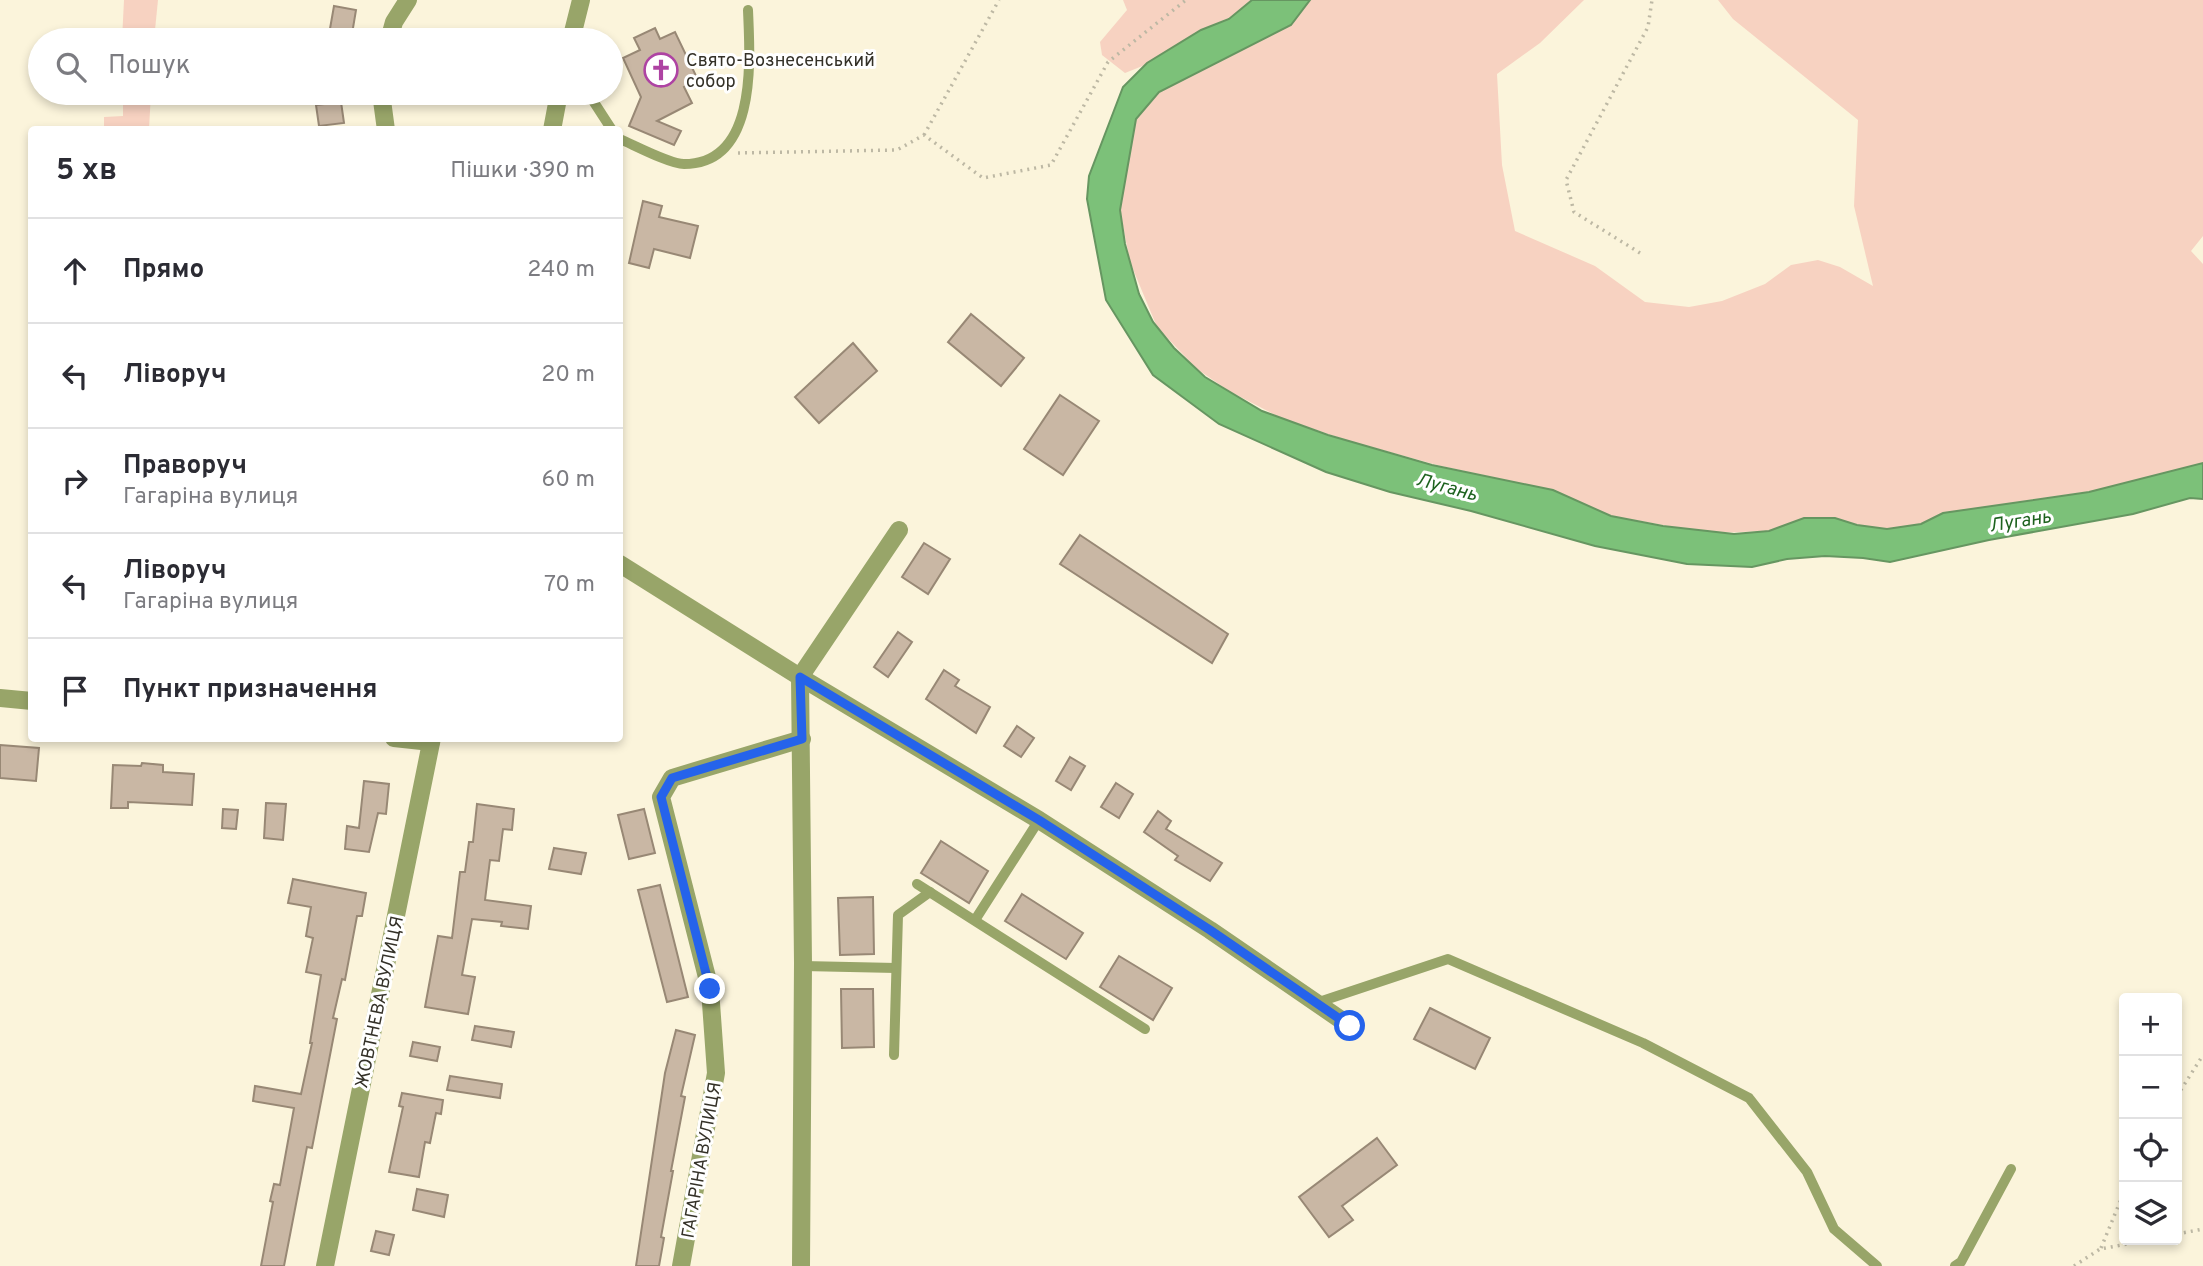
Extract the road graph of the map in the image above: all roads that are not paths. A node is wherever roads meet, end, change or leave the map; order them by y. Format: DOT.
graph roads {
  1 [pos="408,0"];
  2 [pos="581,0"];
  3 [pos="748,10"];
  4 [pos="392,28"];
  5 [pos="573,28"];
  6 [pos="383,105"];
  7 [pos="557,105"];
  8 [pos="596,105"];
  9 [pos="385,126"];
  10 [pos="553,126"];
  11 [pos="609,126"];
  12 [pos="623,140"];
  13 [pos="899,530"];
  14 [pos="623,566"];
  15 [pos="800,677"];
  16 [pos="0,698"];
  17 [pos="28,701"];
  18 [pos="802,739"];
  19 [pos="432,742"];
  20 [pos="1039,820"];
  21 [pos="917,884"];
  22 [pos="930,892"];
  23 [pos="975,920"];
  24 [pos="803,966"];
  25 [pos="896,968"];
  26 [pos="1315,1003"];
  27 [pos="1350,1026"];
  28 [pos="1145,1029"];
  29 [pos="894,1055"];
  30 [pos="2011,1169"];
  31 [pos="325,1266"];
  32 [pos="681,1266"];
  33 [pos="801,1266"];
  34 [pos="1877,1266"];
  35 [pos="1955,1266"];
  1 -- 4 [label="street"];
  2 -- 5 [label="street"];
  3 -- 12 [label="lane"];
  6 -- 9 [label="street"];
  7 -- 10 [label="street"];
  8 -- 11 [label="lane"];
  13 -- 15 [label="street"];
  14 -- 15 [label="street"];
  15 -- 18 [label="street"];
  15 -- 20 [label="street"];
  16 -- 17 [label="street"];
  18 -- 24 [label="street"];
  18 -- 32 [label="street, ГАГАРІНА ВУЛИЦЯ"];
  19 -- 31 [label="street, ЖОВТНЕВА ВУЛИЦЯ"];
  20 -- 23 [label="lane"];
  20 -- 26 [label="street"];
  21 -- 22 [label="lane"];
  22 -- 23 [label="lane"];
  22 -- 25 [label="lane"];
  23 -- 28 [label="lane"];
  24 -- 25 [label="lane"];
  24 -- 33 [label="street"];
  25 -- 29 [label="lane"];
  26 -- 27 [label="street"];
  26 -- 34 [label="lane"];
  30 -- 35 [label="lane"];
}
